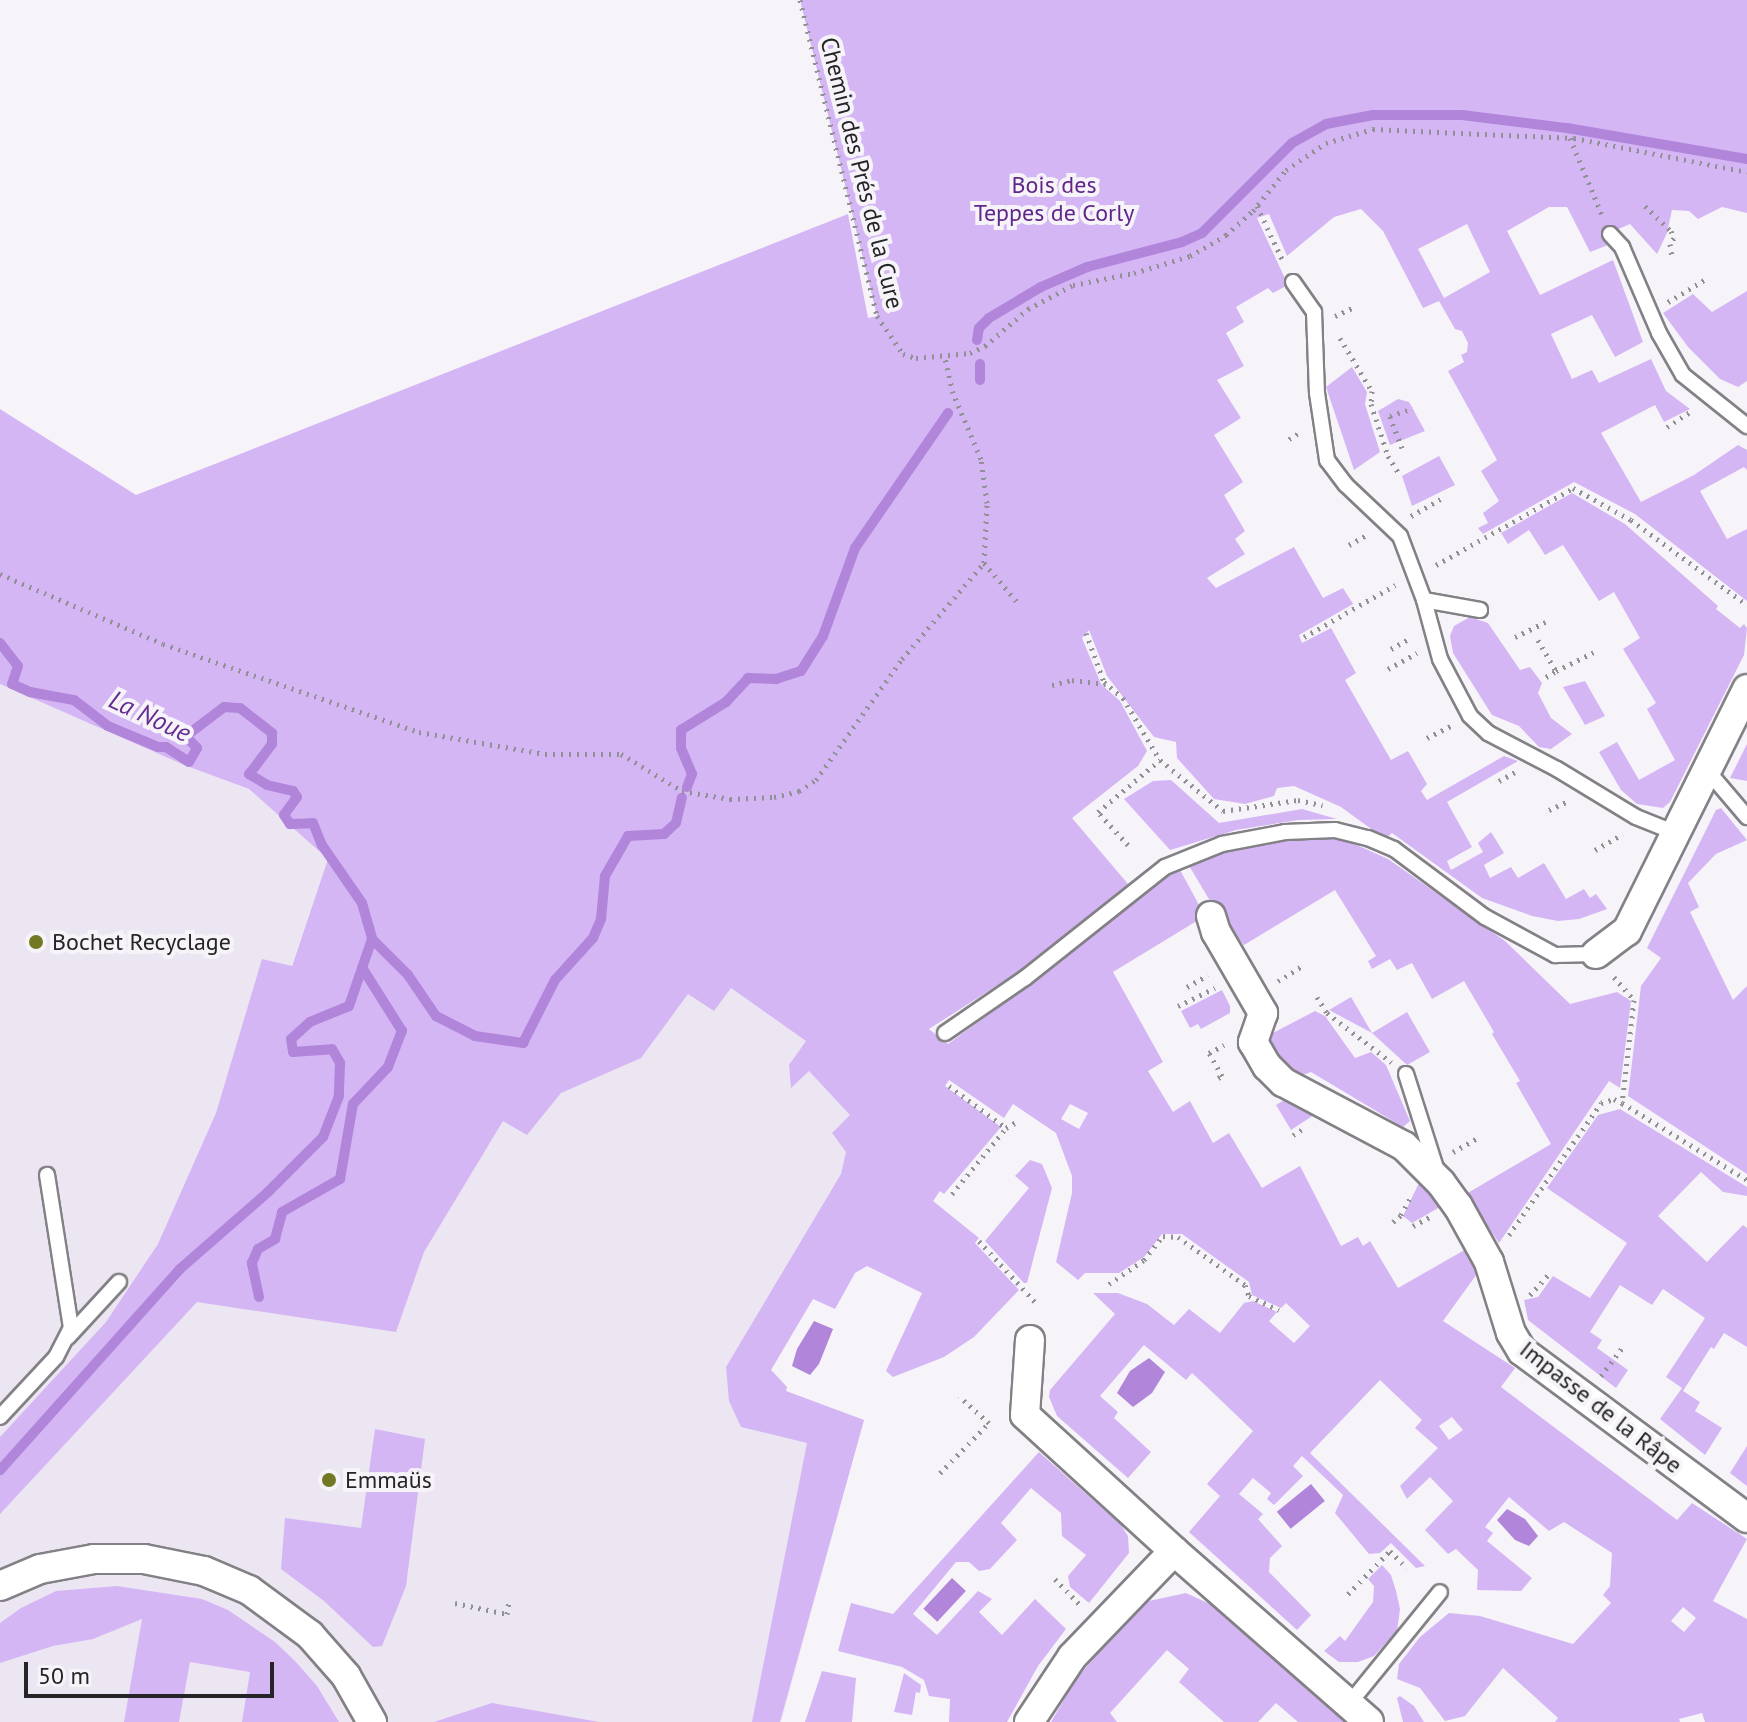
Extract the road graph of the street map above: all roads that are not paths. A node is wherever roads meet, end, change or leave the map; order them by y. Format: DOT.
graph roads {
  1 [pos="1610,234"];
  2 [pos="1293,282"];
  3 [pos="1747,426"];
  4 [pos="1424,600"];
  5 [pos="1480,610"];
  6 [pos="1747,689"];
  7 [pos="1707,770"];
  8 [pos="1747,817"];
  9 [pos="1676,833"];
  10 [pos="1211,916"];
  11 [pos="1596,954"];
  12 [pos="945,1033"];
  13 [pos="1406,1074"];
  14 [pos="47,1175"];
  15 [pos="1441,1183"];
  16 [pos="119,1282"];
  17 [pos="67,1338"];
  18 [pos="1030,1340"];
  19 [pos="0,1417"];
  20 [pos="1747,1518"];
  21 [pos="1174,1551"];
  22 [pos="0,1586"];
  23 [pos="1440,1592"];
  24 [pos="1359,1713"];
  25 [pos="372,1722"];
  26 [pos="1029,1722"];
  1 -- 3 [label="lane"];
  2 -- 4 [label="lane"];
  4 -- 5 [label="lane"];
  4 -- 9 [label="lane"];
  6 -- 7 [label="street"];
  7 -- 8 [label="lane"];
  7 -- 9 [label="street"];
  9 -- 11 [label="street"];
  10 -- 15 [label="street, Impasse de la Râpe"];
  11 -- 12 [label="lane"];
  13 -- 15 [label="lane"];
  14 -- 17 [label="lane"];
  15 -- 20 [label="street, Impasse de la Râpe"];
  16 -- 17 [label="lane"];
  17 -- 19 [label="lane"];
  18 -- 21 [label="street"];
  21 -- 24 [label="street"];
  21 -- 26 [label="street"];
  22 -- 25 [label="street"];
  23 -- 24 [label="lane"];
}
